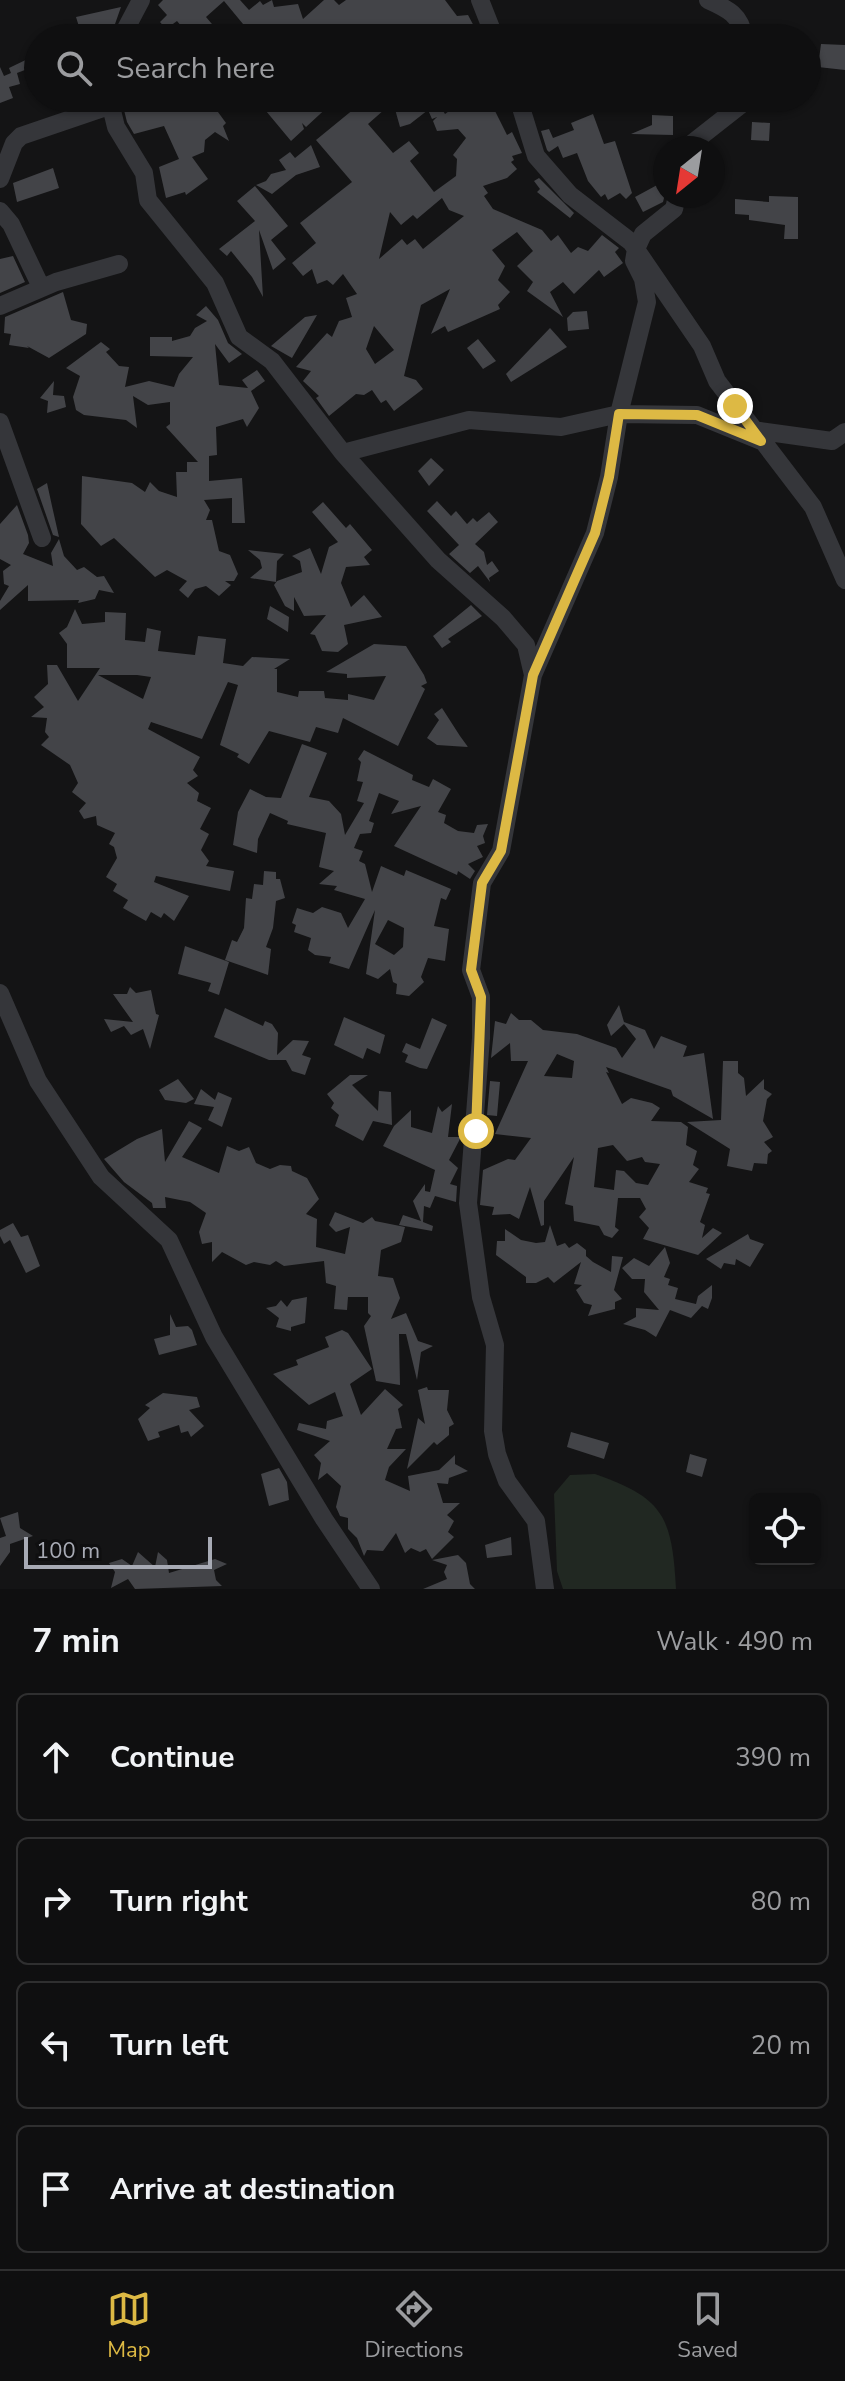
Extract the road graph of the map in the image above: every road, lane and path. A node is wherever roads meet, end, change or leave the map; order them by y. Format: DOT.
graph roads {
  1 [pos="141,0"];
  2 [pos="480,0"];
  3 [pos="708,0"];
  4 [pos="128,24"];
  5 [pos="489,24"];
  6 [pos="742,24"];
  7 [pos="85,112"];
  8 [pos="113,112"];
  9 [pos="522,112"];
  10 [pos="731,112"];
  11 [pos="698,136"];
  12 [pos="0,179"];
  13 [pos="674,208"];
  14 [pos="0,211"];
  15 [pos="636,249"];
  16 [pos="119,264"];
  17 [pos="41,287"];
  18 [pos="0,306"];
  19 [pos="619,414"];
  20 [pos="0,422"];
  21 [pos="845,432"];
  22 [pos="757,436"];
  23 [pos="343,453"];
  24 [pos="42,538"];
  25 [pos="845,580"];
  26 [pos="533,675"];
  27 [pos="0,993"];
  28 [pos="371,1589"];
  29 [pos="545,1589"];
  1 -- 4 [label="street"];
  2 -- 5 [label="street"];
  3 -- 6 [label="street"];
  7 -- 12 [label="street"];
  8 -- 23 [label="street"];
  9 -- 15 [label="street"];
  10 -- 11 [label="street"];
  13 -- 15 [label="street"];
  14 -- 17 [label="street"];
  15 -- 19 [label="street"];
  15 -- 22 [label="street"];
  16 -- 17 [label="street"];
  17 -- 18 [label="street"];
  19 -- 22 [label="street"];
  19 -- 23 [label="street"];
  19 -- 26 [label="street"];
  20 -- 24 [label="street"];
  21 -- 22 [label="street"];
  22 -- 25 [label="street"];
  23 -- 26 [label="street"];
  26 -- 29 [label="street"];
  27 -- 28 [label="street"];
}
